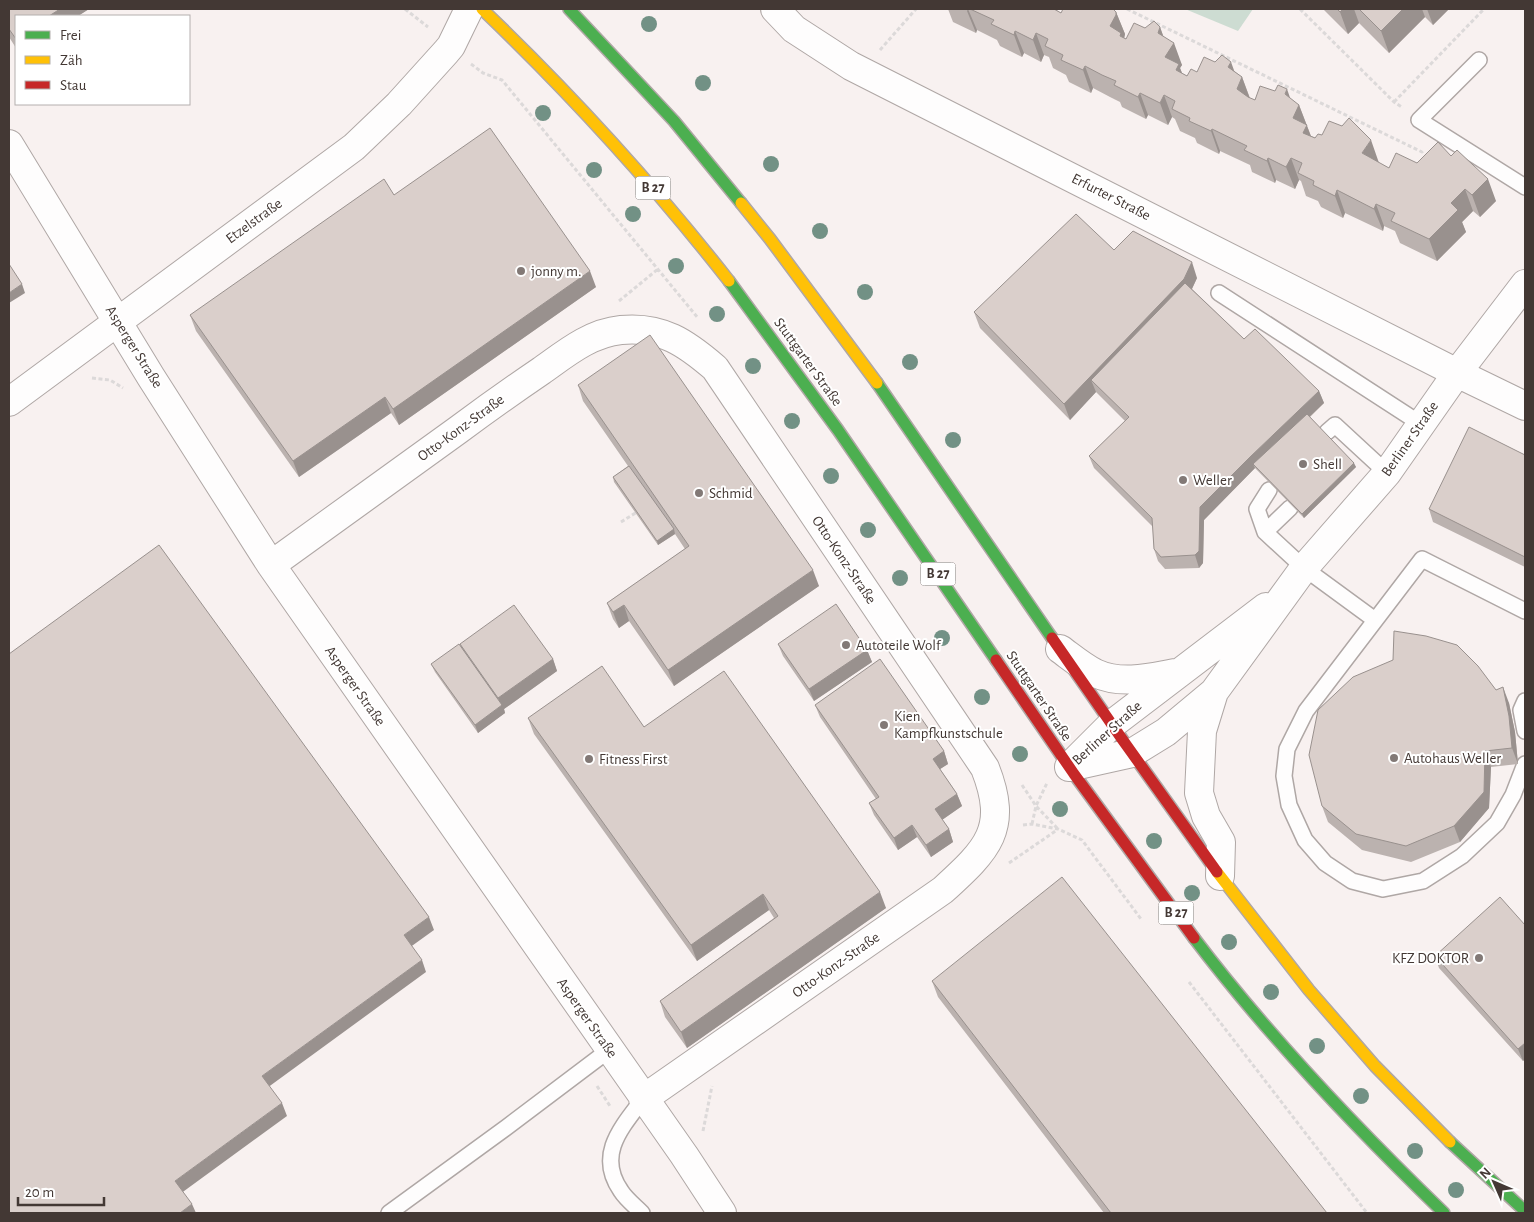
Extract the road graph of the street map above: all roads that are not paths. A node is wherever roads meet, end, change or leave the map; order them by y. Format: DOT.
graph roads {
  1 [pos="469,9"];
  2 [pos="482,9"];
  3 [pos="569,9"];
  4 [pos="775,9"];
  5 [pos="1479,60"];
  6 [pos="9,144"];
  7 [pos="1525,187"];
  8 [pos="1525,284"];
  9 [pos="1218,293"];
  10 [pos="119,322"];
  11 [pos="1457,373"];
  12 [pos="9,402"];
  13 [pos="1525,406"];
  14 [pos="1421,424"];
  15 [pos="1327,432"];
  16 [pos="1387,473"];
  17 [pos="1270,490"];
  18 [pos="1290,508"];
  19 [pos="1265,532"];
  20 [pos="271,565"];
  21 [pos="1297,579"];
  22 [pos="1525,611"];
  23 [pos="1375,620"];
  24 [pos="1060,649"];
  25 [pos="1182,672"];
  26 [pos="1214,692"];
  27 [pos="1525,701"];
  28 [pos="1111,725"];
  29 [pos="1525,731"];
  30 [pos="1132,754"];
  31 [pos="1525,764"];
  32 [pos="1069,766"];
  33 [pos="1220,876"];
  34 [pos="609,1050"];
  35 [pos="643,1099"];
  36 [pos="1525,1211"];
  37 [pos="389,1213"];
  38 [pos="642,1213"];
  39 [pos="722,1213"];
  40 [pos="1444,1213"];
  1 -- 10 [label="street, Etzelstraße"];
  2 -- 32 [label="main road, Stuttgarter Straße / B 27"];
  3 -- 24 [label="main road"];
  4 -- 11 [label="street, Erfurter Straße"];
  5 -- 7 [label="lane"];
  6 -- 10 [label="street, Asperger Straße"];
  8 -- 11 [label="street, Berliner Straße"];
  9 -- 14 [label="lane"];
  10 -- 12 [label="street, Etzelstraße"];
  10 -- 20 [label="street, Asperger Straße"];
  11 -- 13 [label="street, Erfurter Straße"];
  11 -- 14 [label="street, Berliner Straße"];
  14 -- 16 [label="street, Berliner Straße"];
  15 -- 16 [label="lane"];
  16 -- 21 [label="street, Berliner Straße"];
  17 -- 19 [label="lane"];
  18 -- 19 [label="lane"];
  19 -- 21 [label="lane"];
  20 -- 34 [label="street, Asperger Straße"];
  20 -- 35 [label="street, Otto-Konz-Straße"];
  21 -- 23 [label="lane"];
  21 -- 25 [label="street, Berliner Straße"];
  21 -- 26 [label="street, Berliner Straße"];
  22 -- 23 [label="lane"];
  23 -- 31 [label="lane"];
  24 -- 25 [label="street, Berliner Straße"];
  24 -- 28 [label="main road"];
  25 -- 28 [label="street, Berliner Straße"];
  26 -- 30 [label="street, Berliner Straße"];
  26 -- 33 [label="street, Berliner Straße"];
  27 -- 29 [label="lane"];
  28 -- 30 [label="main road"];
  28 -- 32 [label="street, Berliner Straße"];
  30 -- 32 [label="street, Berliner Straße"];
  30 -- 33 [label="main road"];
  32 -- 40 [label="main road, B 27"];
  33 -- 36 [label="main road"];
  34 -- 35 [label="street, Asperger Straße"];
  34 -- 37 [label="lane"];
  35 -- 38 [label="lane"];
  35 -- 39 [label="street, Asperger Straße"];
}
